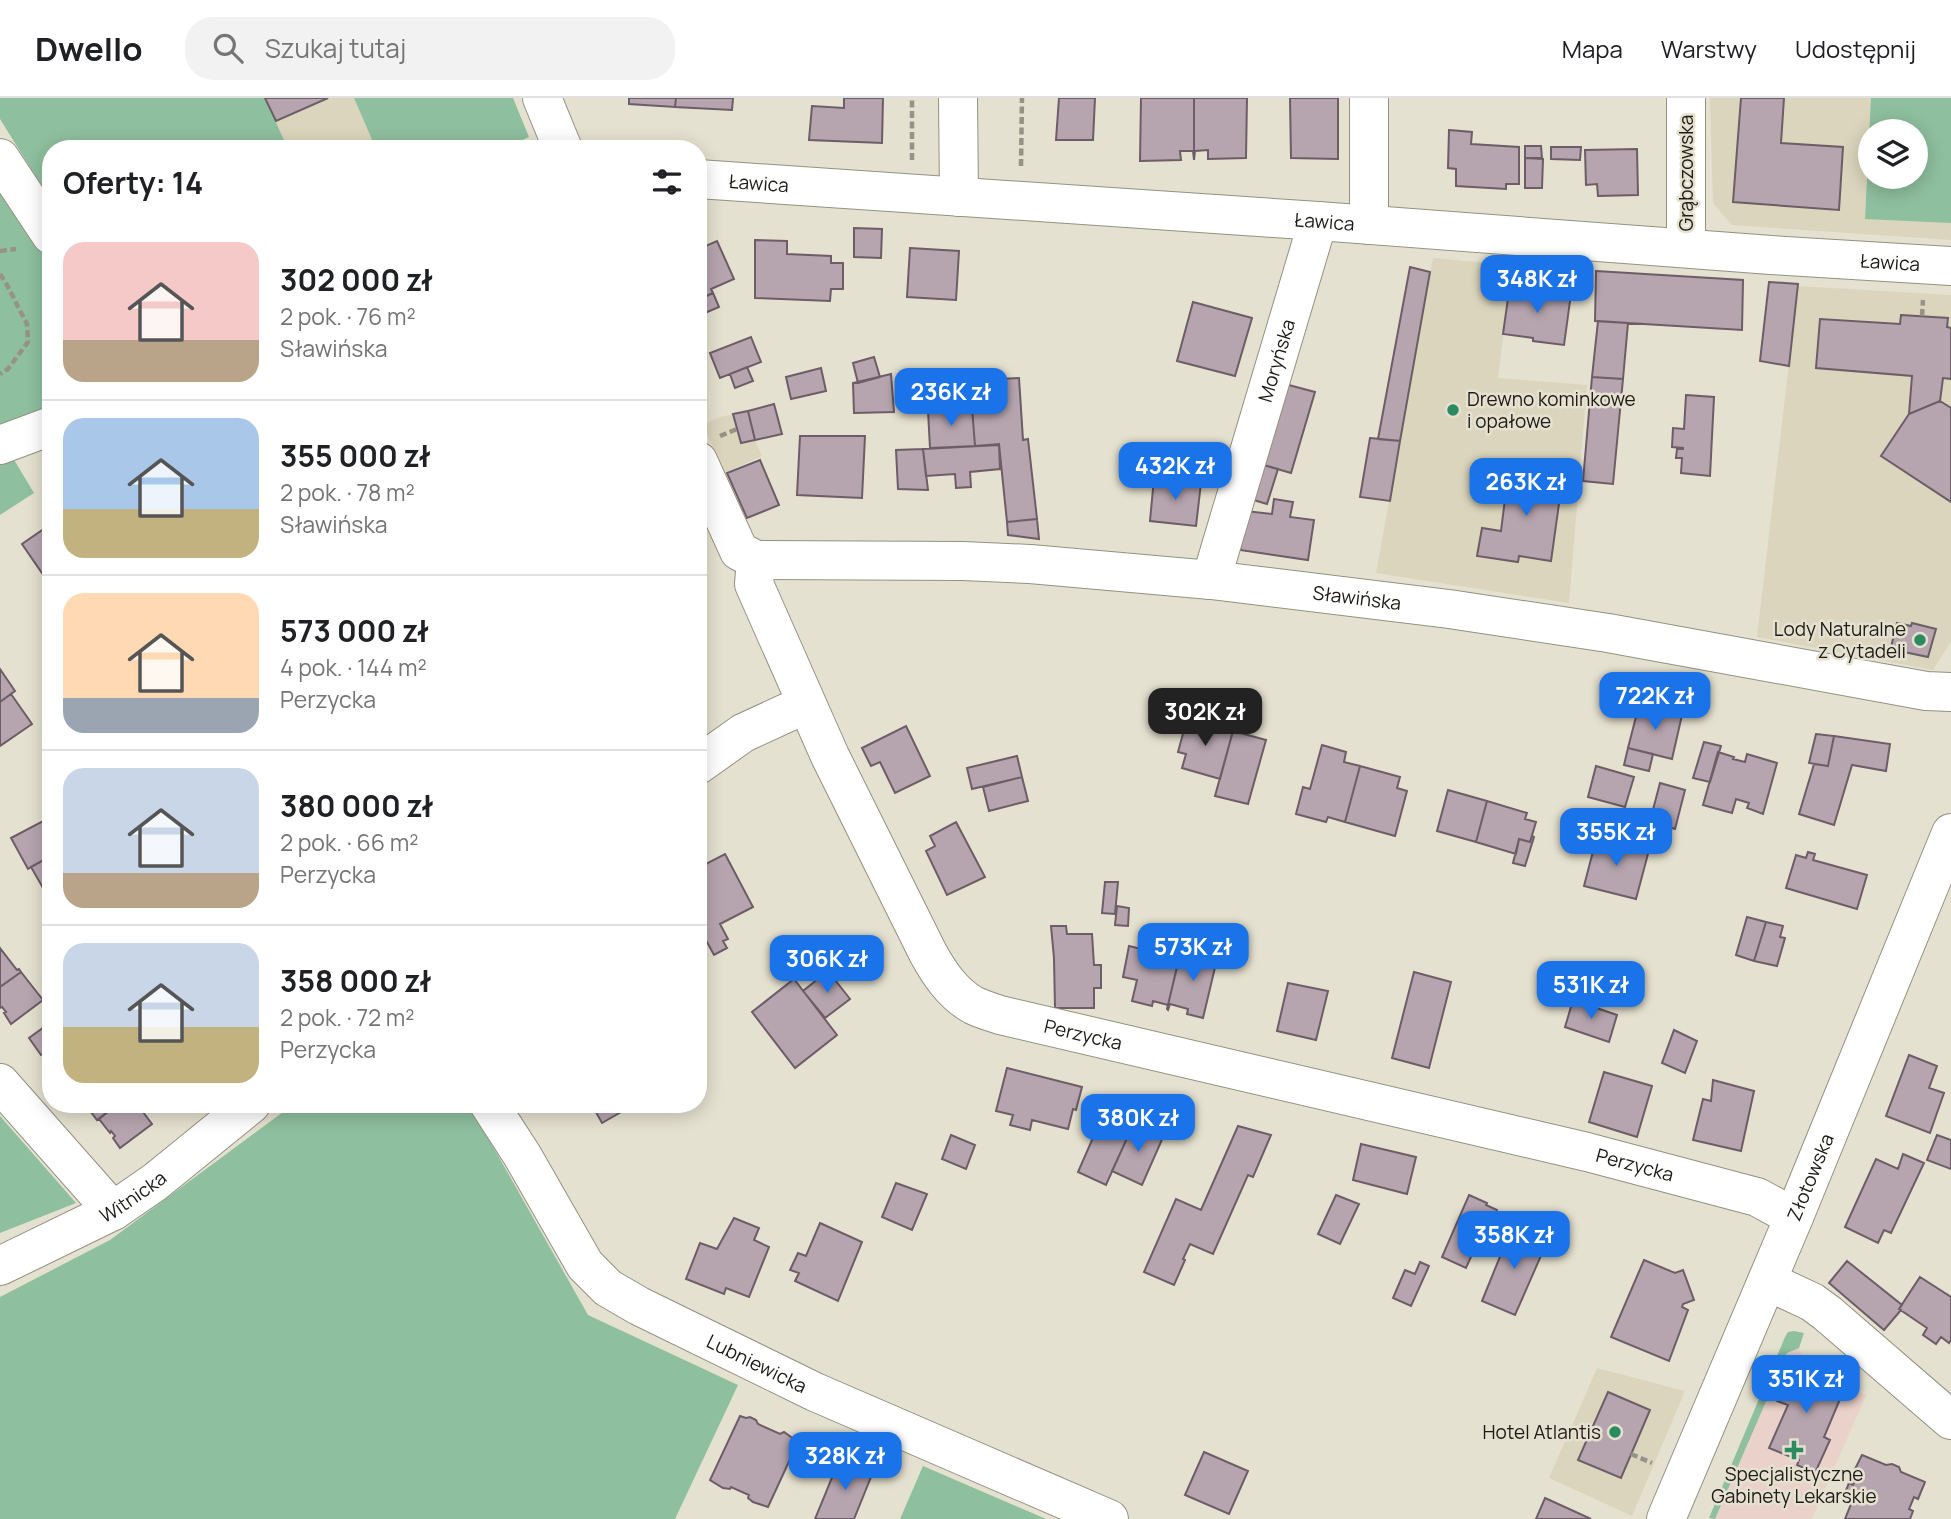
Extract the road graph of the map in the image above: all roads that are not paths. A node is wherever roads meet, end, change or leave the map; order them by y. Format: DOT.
graph roads {
  1 [pos="541,98"];
  2 [pos="958,98"];
  3 [pos="1369,98"];
  4 [pos="1686,98"];
  5 [pos="559,140"];
  6 [pos="0,158"];
  7 [pos="707,180"];
  8 [pos="959,197"];
  9 [pos="42,221"];
  10 [pos="1318,221"];
  11 [pos="1369,225"];
  12 [pos="1686,248"];
  13 [pos="1951,266"];
  14 [pos="42,429"];
  15 [pos="0,445"];
  16 [pos="707,481"];
  17 [pos="756,560"];
  18 [pos="1211,580"];
  19 [pos="1951,692"];
  20 [pos="806,704"];
  21 [pos="707,759"];
  22 [pos="1951,833"];
  23 [pos="0,1083"];
  24 [pos="240,1113"];
  25 [pos="495,1113"];
  26 [pos="113,1210"];
  27 [pos="1794,1217"];
  28 [pos="0,1266"];
  29 [pos="1767,1281"];
  30 [pos="1951,1420"];
  31 [pos="1109,1519"];
  32 [pos="1666,1519"];
  1 -- 5 [label="street"];
  2 -- 8 [label="street"];
  3 -- 11 [label="street"];
  4 -- 12 [label="street, Grąbczowska"];
  6 -- 9 [label="street"];
  7 -- 8 [label="street, Ławica"];
  8 -- 10 [label="street, Ławica"];
  10 -- 11 [label="street, Ławica"];
  10 -- 18 [label="street, Moryńska"];
  11 -- 12 [label="street, Ławica"];
  12 -- 13 [label="street, Ławica"];
  14 -- 15 [label="street"];
  16 -- 17 [label="street"];
  17 -- 18 [label="street, Sławińska"];
  17 -- 20 [label="street, Perzycka"];
  18 -- 19 [label="street, Sławińska"];
  20 -- 21 [label="street"];
  20 -- 27 [label="street, Perzycka"];
  22 -- 27 [label="street, Złotowska"];
  23 -- 26 [label="street"];
  24 -- 26 [label="street, Witnicka"];
  25 -- 31 [label="street, Lubniewicka"];
  26 -- 28 [label="street, Witnicka"];
  27 -- 29 [label="street, Złotowska"];
  29 -- 30 [label="street"];
  29 -- 32 [label="street, Złotowska"];
}
